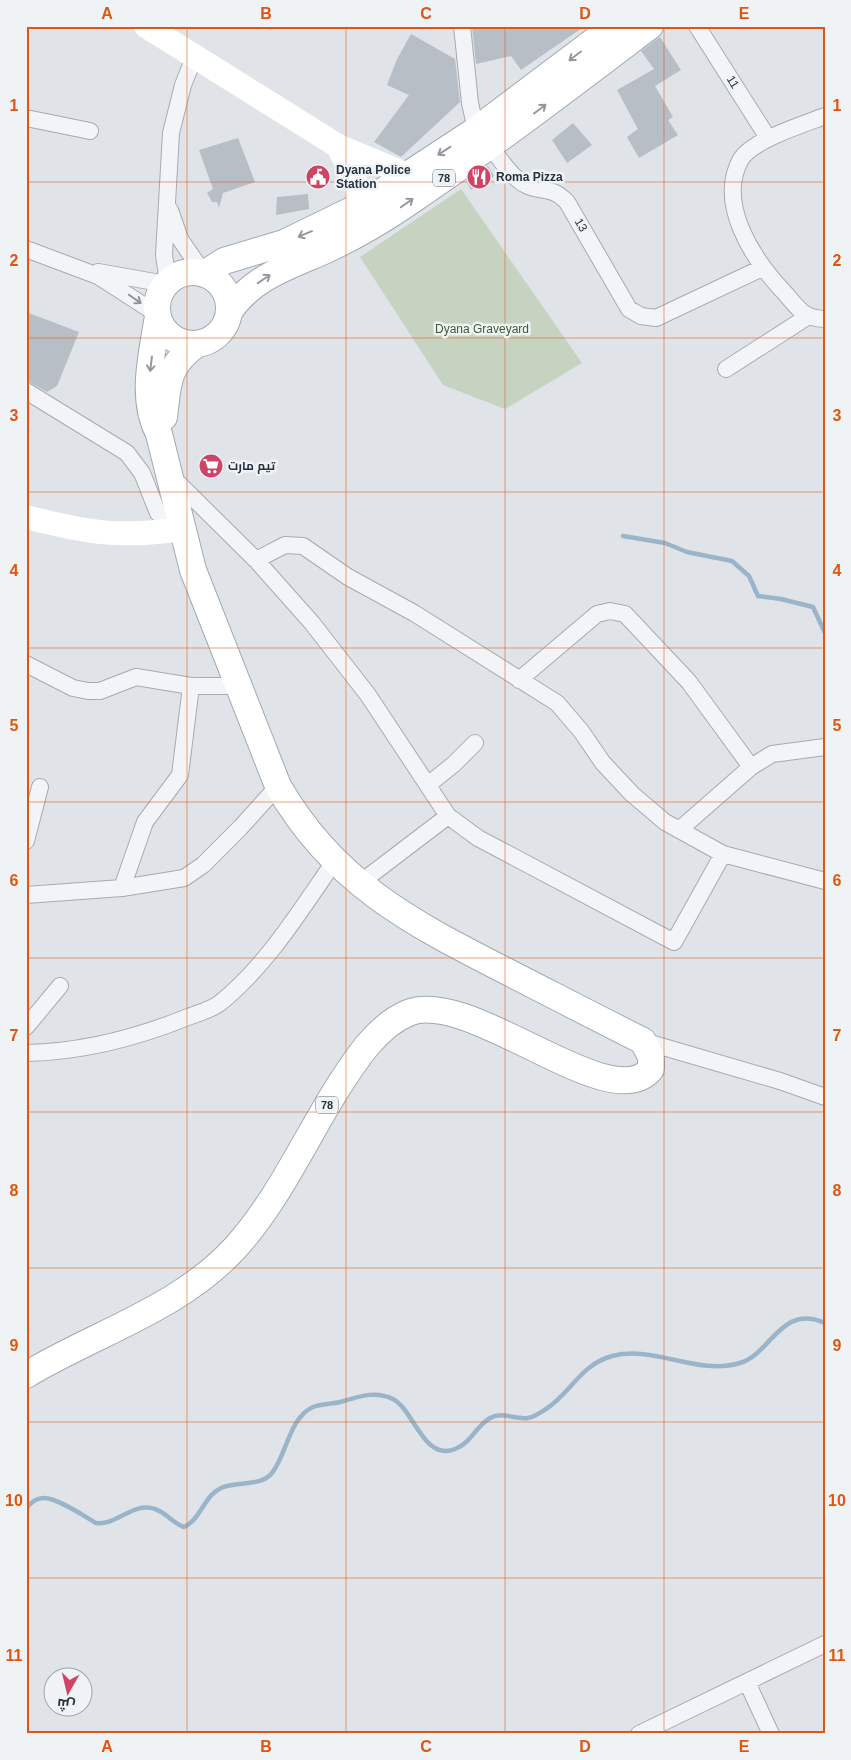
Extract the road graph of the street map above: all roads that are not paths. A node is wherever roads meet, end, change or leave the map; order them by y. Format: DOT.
graph roads {
  1 [pos="146,26"];
  2 [pos="462,26"];
  3 [pos="614,26"];
  4 [pos="650,26"];
  5 [pos="697,26"];
  6 [pos="195,56"];
  7 [pos="825,116"];
  8 [pos="26,118"];
  9 [pos="90,131"];
  10 [pos="483,138"];
  11 [pos="768,138"];
  12 [pos="338,146"];
  13 [pos="408,175"];
  14 [pos="167,200"];
  15 [pos="360,206"];
  16 [pos="26,249"];
  17 [pos="81,268"];
  18 [pos="762,268"];
  19 [pos="204,274"];
  20 [pos="167,283"];
  21 [pos="229,312"];
  22 [pos="157,315"];
  23 [pos="806,317"];
  24 [pos="825,320"];
  25 [pos="197,344"];
  26 [pos="726,368"];
  27 [pos="26,391"];
  28 [pos="159,434"];
  29 [pos="170,474"];
  30 [pos="26,517"];
  31 [pos="182,526"];
  32 [pos="256,560"];
  33 [pos="26,664"];
  34 [pos="519,680"];
  35 [pos="191,686"];
  36 [pos="240,686"];
  37 [pos="475,743"];
  38 [pos="825,747"];
  39 [pos="751,767"];
  40 [pos="429,784"];
  41 [pos="278,786"];
  42 [pos="40,787"];
  43 [pos="448,816"];
  44 [pos="680,830"];
  45 [pos="26,841"];
  46 [pos="723,854"];
  47 [pos="334,862"];
  48 [pos="825,881"];
  49 [pos="360,883"];
  50 [pos="122,888"];
  51 [pos="26,895"];
  52 [pos="60,986"];
  53 [pos="26,1027"];
  54 [pos="643,1041"];
  55 [pos="26,1053"];
  56 [pos="825,1097"];
  57 [pos="26,1375"];
  58 [pos="825,1644"];
  59 [pos="746,1682"];
  60 [pos="646,1732"];
  61 [pos="771,1734"];
  1 -- 6 [label="street"];
  2 -- 10 [label="street"];
  3 -- 10 [label="main road, 78, one-way"];
  10 -- 4 [label="main road, 78, one-way"];
  5 -- 11 [label="street, 11"];
  6 -- 12 [label="street"];
  6 -- 14 [label="street"];
  7 -- 11 [label="street"];
  8 -- 9 [label="street"];
  10 -- 13 [label="main road, 78, one-way"];
  10 -- 18 [label="street, 13"];
  21 -- 10 [label="main road, 78, one-way"];
  11 -- 18 [label="street"];
  12 -- 13 [label="street"];
  12 -- 15 [label="street"];
  13 -- 15 [label="main road, 78"];
  14 -- 19 [label="street"];
  14 -- 20 [label="street"];
  15 -- 19 [label="main road, 78, one-way"];
  16 -- 17 [label="street"];
  17 -- 20 [label="street"];
  17 -- 22 [label="street, one-way"];
  18 -- 23 [label="street"];
  19 -- 20 [label="main road"];
  19 -- 21 [label="main road"];
  20 -- 22 [label="main road"];
  21 -- 25 [label="main road"];
  22 -- 25 [label="main road"];
  22 -- 28 [label="main road, one-way"];
  23 -- 24 [label="street"];
  23 -- 26 [label="street"];
  25 -- 28 [label="main road"];
  27 -- 31 [label="street"];
  28 -- 29 [label="main road"];
  29 -- 31 [label="main road"];
  29 -- 32 [label="street"];
  30 -- 31 [label="street"];
  31 -- 36 [label="main road"];
  32 -- 34 [label="street"];
  32 -- 40 [label="street"];
  33 -- 35 [label="street"];
  34 -- 39 [label="street"];
  34 -- 44 [label="street"];
  35 -- 36 [label="street"];
  35 -- 50 [label="street"];
  36 -- 41 [label="main road"];
  37 -- 40 [label="street"];
  38 -- 39 [label="street"];
  39 -- 44 [label="street"];
  40 -- 43 [label="street"];
  41 -- 47 [label="main road"];
  41 -- 50 [label="street"];
  42 -- 45 [label="street"];
  43 -- 46 [label="street"];
  43 -- 49 [label="street"];
  44 -- 46 [label="street"];
  46 -- 48 [label="street"];
  47 -- 49 [label="main road"];
  47 -- 55 [label="street"];
  49 -- 54 [label="main road"];
  50 -- 51 [label="street"];
  52 -- 53 [label="street"];
  54 -- 56 [label="street"];
  54 -- 57 [label="main road, 78"];
  58 -- 59 [label="street"];
  59 -- 60 [label="street"];
  59 -- 61 [label="street"];
}
